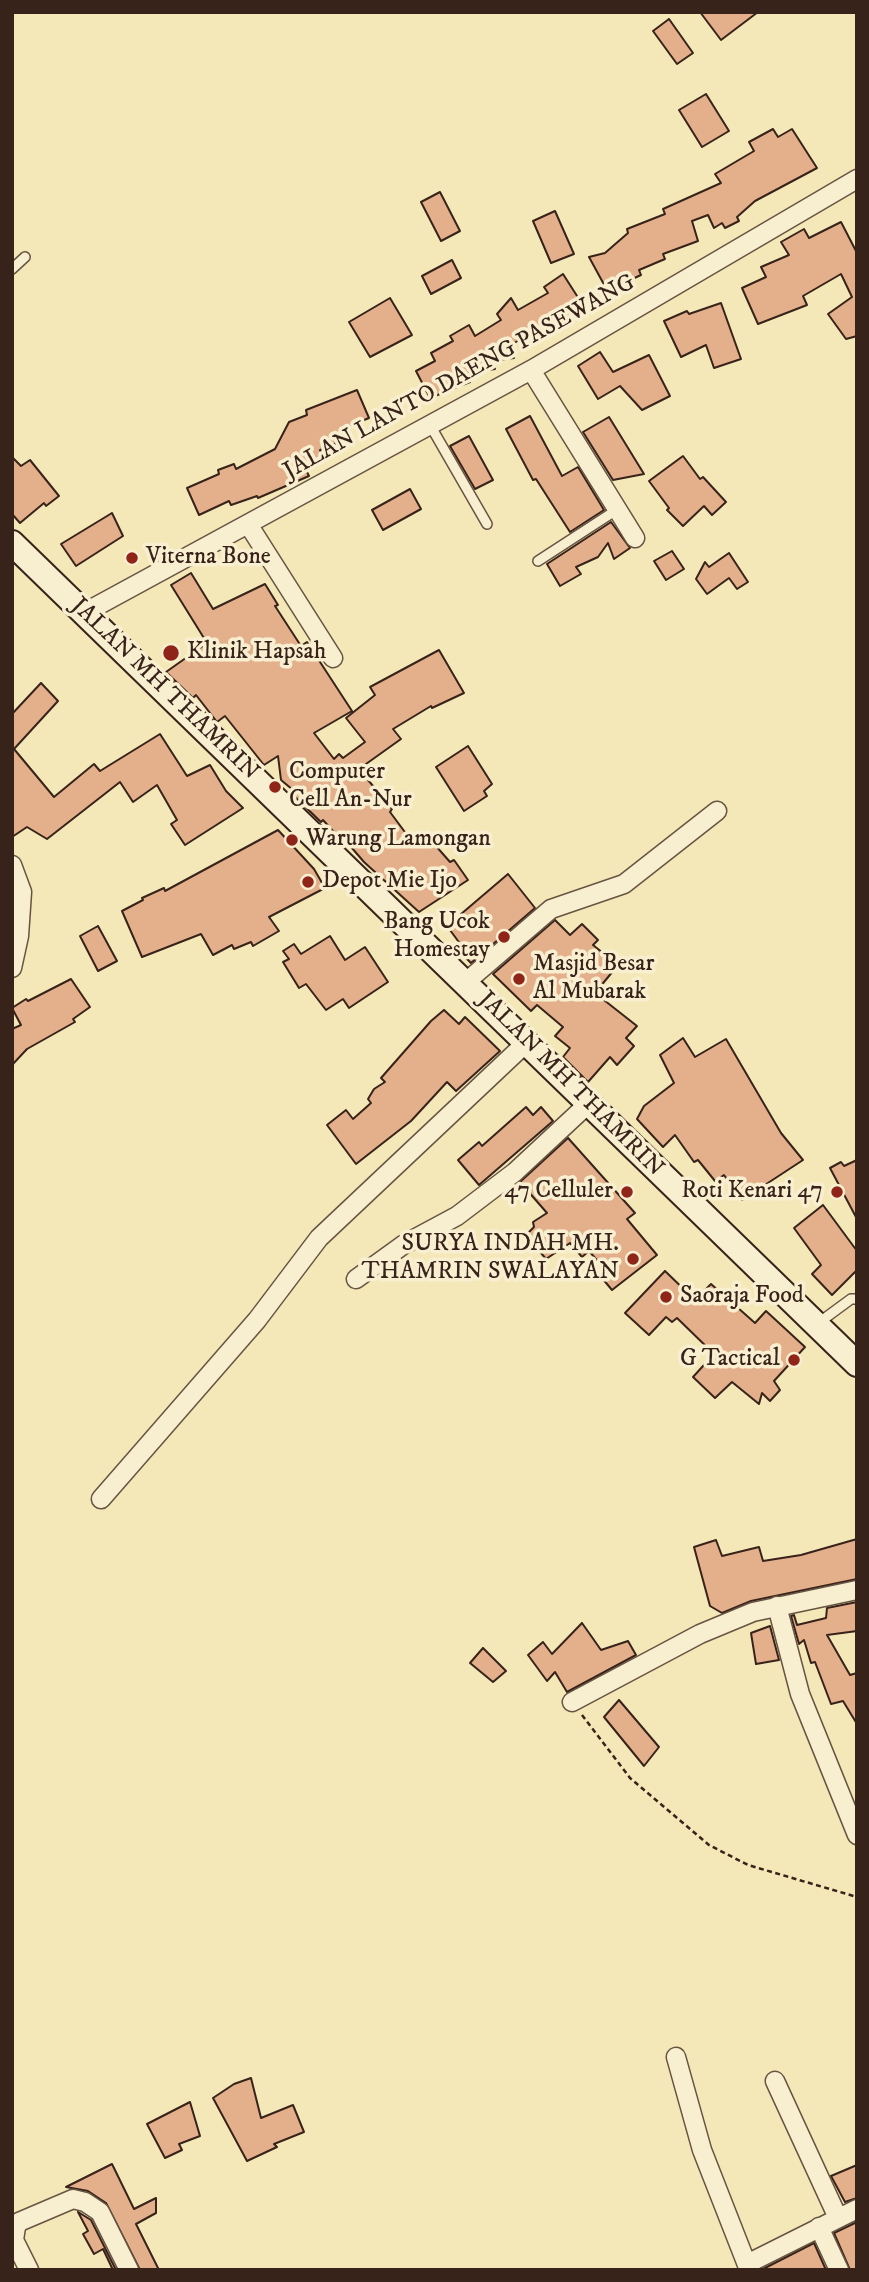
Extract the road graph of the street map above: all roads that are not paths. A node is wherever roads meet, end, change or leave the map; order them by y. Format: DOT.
graph roads {
  1 [pos="857,179"];
  2 [pos="24,257"];
  3 [pos="12,269"];
  4 [pos="531,370"];
  5 [pos="430,425"];
  6 [pos="618,509"];
  7 [pos="248,524"];
  8 [pos="486,524"];
  9 [pos="635,538"];
  10 [pos="12,543"];
  11 [pos="538,561"];
  12 [pos="84,613"];
  13 [pos="333,658"];
  14 [pos="716,811"];
  15 [pos="12,865"];
  16 [pos="12,968"];
  17 [pos="466,982"];
  18 [pos="527,1042"];
  19 [pos="589,1104"];
  20 [pos="356,1279"];
  21 [pos="857,1299"];
  22 [pos="816,1325"];
  23 [pos="857,1364"];
  24 [pos="101,1499"];
  25 [pos="857,1590"];
  26 [pos="777,1606"];
  27 [pos="572,1702"];
  28 [pos="857,1835"];
  29 [pos="676,2057"];
  30 [pos="775,2081"];
  31 [pos="857,2209"];
  32 [pos="838,2218"];
  33 [pos="819,2227"];
  34 [pos="748,2267"];
  35 [pos="29,2270"];
  36 [pos="129,2270"];
  37 [pos="839,2270"];
  1 -- 4 [label="street, JALAN LANTO DAENG PASEWANG"];
  2 -- 3 [label="lane"];
  4 -- 5 [label="street, JALAN LANTO DAENG PASEWANG"];
  4 -- 6 [label="street"];
  5 -- 7 [label="street, JALAN LANTO DAENG PASEWANG"];
  5 -- 8 [label="lane"];
  6 -- 9 [label="street"];
  6 -- 11 [label="lane"];
  7 -- 12 [label="street, JALAN LANTO DAENG PASEWANG"];
  7 -- 13 [label="street"];
  10 -- 12 [label="main road, JALAN MH THAMRIN"];
  12 -- 17 [label="main road, JALAN MH THAMRIN"];
  14 -- 17 [label="street"];
  15 -- 16 [label="street"];
  17 -- 18 [label="main road, JALAN MH THAMRIN"];
  18 -- 19 [label="main road, JALAN MH THAMRIN"];
  18 -- 24 [label="street"];
  19 -- 20 [label="street"];
  19 -- 22 [label="main road, JALAN MH THAMRIN"];
  21 -- 22 [label="lane"];
  22 -- 23 [label="main road, JALAN MH THAMRIN"];
  25 -- 26 [label="street"];
  26 -- 27 [label="street"];
  26 -- 28 [label="street"];
  29 -- 34 [label="street"];
  30 -- 32 [label="street"];
  31 -- 32 [label="street"];
  32 -- 33 [label="street"];
  33 -- 34 [label="street"];
  33 -- 37 [label="street"];
  35 -- 36 [label="street"];
}
